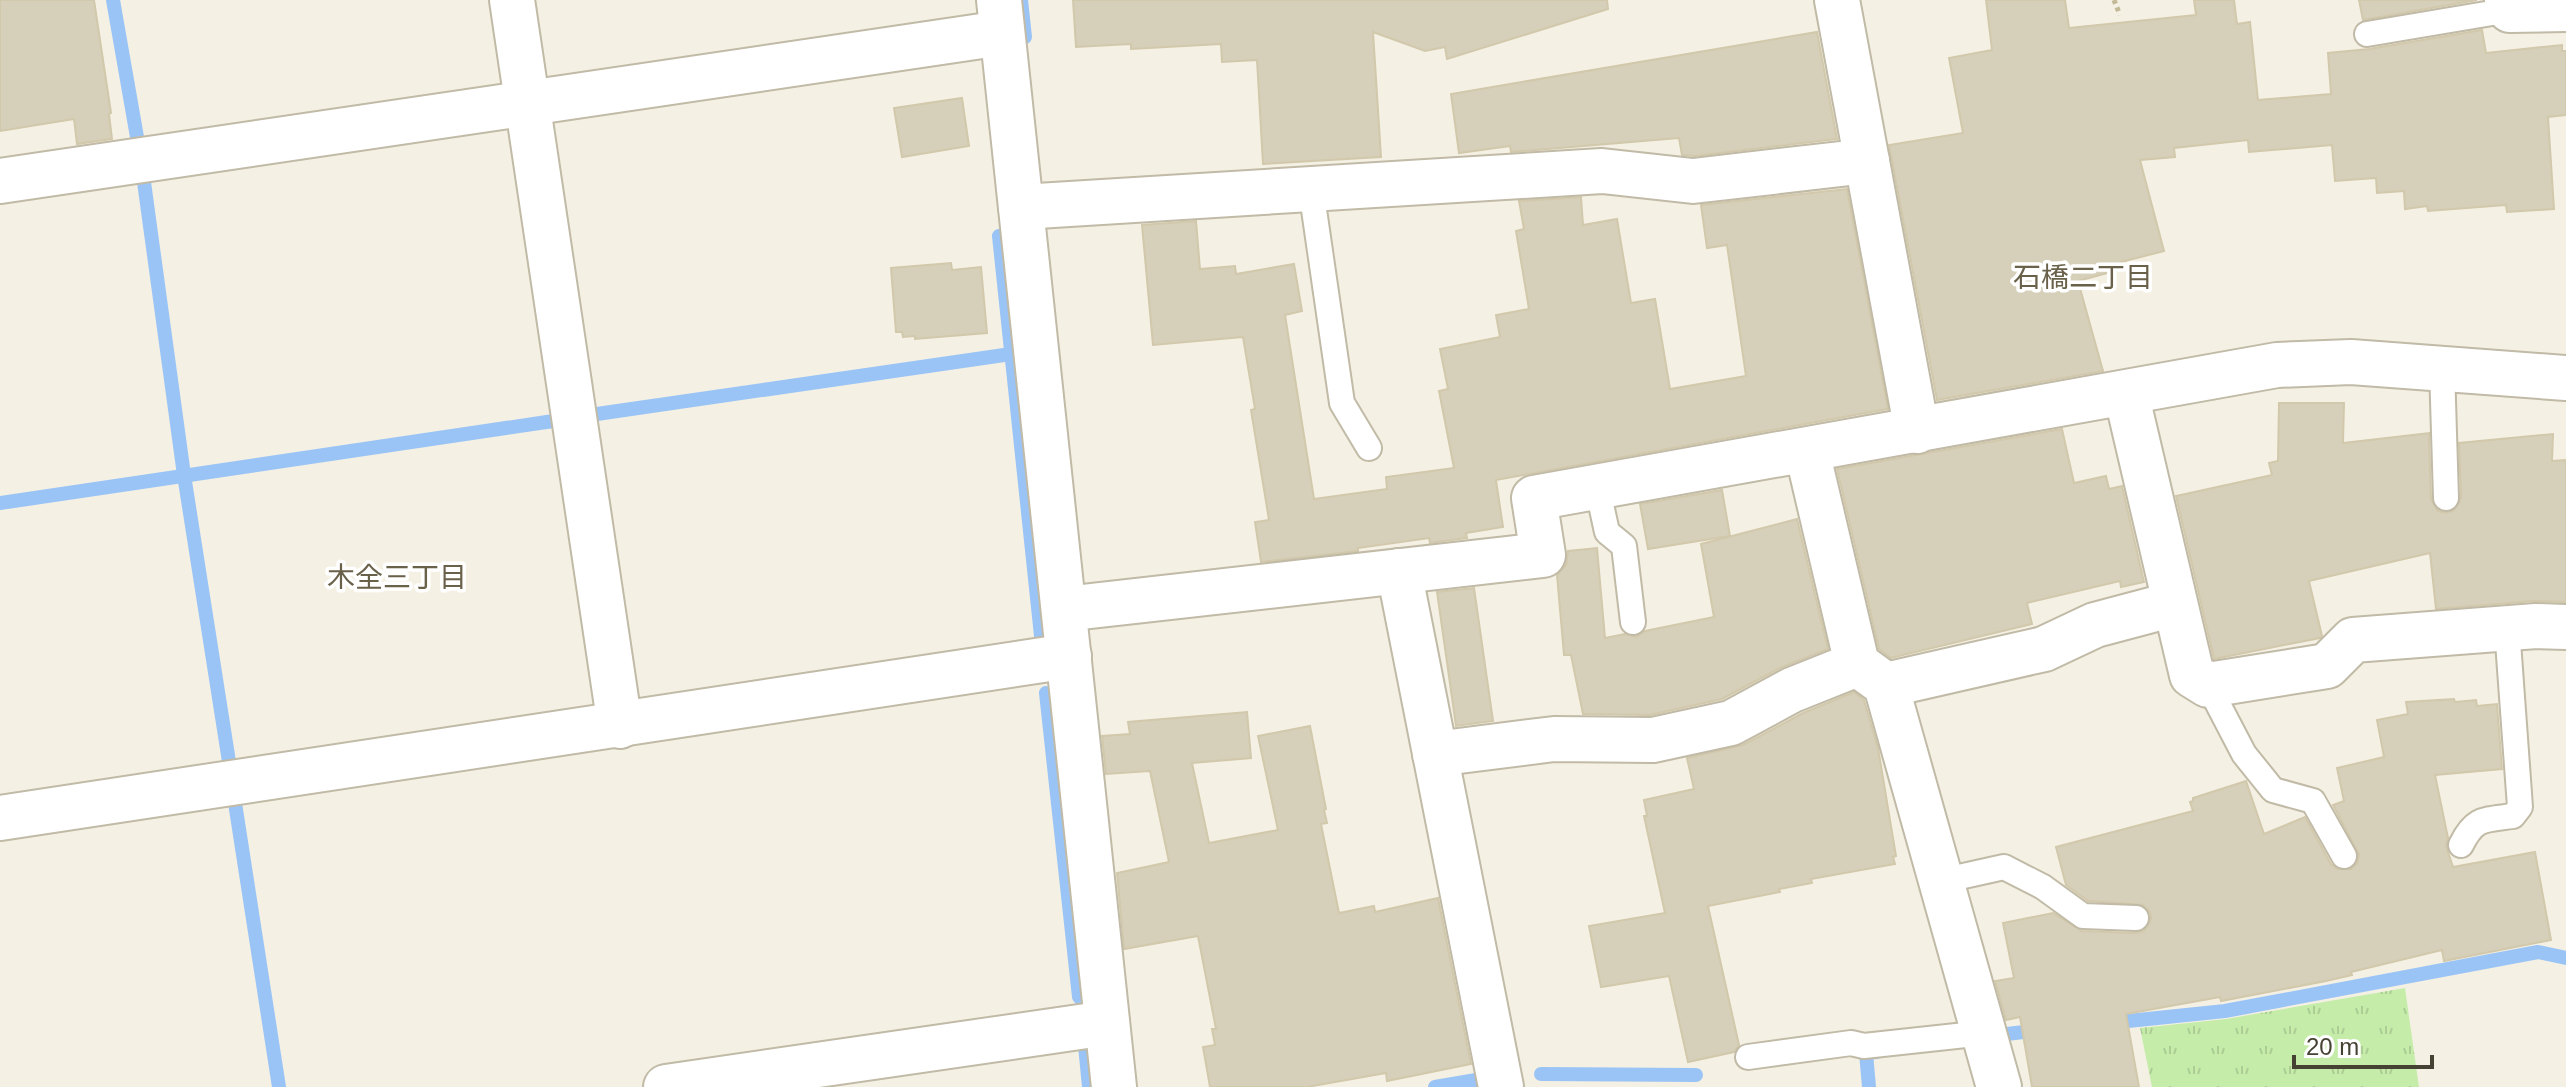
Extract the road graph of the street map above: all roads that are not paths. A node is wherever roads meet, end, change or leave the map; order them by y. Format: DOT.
graph roads {
  1 [pos="512,0"];
  2 [pos="1837,0"];
  3 [pos="2509,5"];
  4 [pos="2566,9"];
  5 [pos="1000,16"];
  6 [pos="2367,34"];
  7 [pos="527,103"];
  8 [pos="1867,161"];
  9 [pos="0,181"];
  10 [pos="1311,189"];
  11 [pos="1021,207"];
  12 [pos="2442,368"];
  13 [pos="2566,378"];
  14 [pos="2126,393"];
  15 [pos="1917,431"];
  16 [pos="1369,448"];
  17 [pos="1807,451"];
  18 [pos="1597,486"];
  19 [pos="2446,498"];
  20 [pos="1399,571"];
  21 [pos="2174,604"];
  22 [pos="1064,609"];
  23 [pos="1633,622"];
  24 [pos="2566,627"];
  25 [pos="2507,628"];
  26 [pos="1069,656"];
  27 [pos="1872,674"];
  28 [pos="2208,685"];
  29 [pos="620,726"];
  30 [pos="1435,754"];
  31 [pos="0,818"];
  32 [pos="2461,845"];
  33 [pos="2344,856"];
  34 [pos="1941,881"];
  35 [pos="2136,918"];
  36 [pos="1107,1023"];
  37 [pos="1984,1033"];
  38 [pos="1748,1057"];
  39 [pos="666,1087"];
  40 [pos="1114,1087"];
  41 [pos="1501,1087"];
  42 [pos="1999,1087"];
  1 -- 7 [label="street"];
  2 -- 8 [label="street"];
  3 -- 4 [label="street"];
  3 -- 6 [label="lane"];
  5 -- 7 [label="street"];
  5 -- 11 [label="street"];
  7 -- 9 [label="street"];
  7 -- 29 [label="street"];
  8 -- 10 [label="street"];
  8 -- 15 [label="street"];
  10 -- 11 [label="street"];
  10 -- 16 [label="lane"];
  11 -- 22 [label="street"];
  12 -- 13 [label="street"];
  12 -- 14 [label="street"];
  12 -- 19 [label="lane"];
  14 -- 15 [label="street"];
  14 -- 21 [label="street"];
  15 -- 17 [label="street"];
  17 -- 18 [label="street"];
  17 -- 27 [label="street"];
  18 -- 20 [label="street"];
  18 -- 23 [label="lane"];
  20 -- 22 [label="street"];
  20 -- 30 [label="street"];
  21 -- 27 [label="street"];
  21 -- 28 [label="street"];
  22 -- 26 [label="street"];
  24 -- 25 [label="street"];
  25 -- 28 [label="street"];
  25 -- 32 [label="lane"];
  26 -- 29 [label="street"];
  26 -- 36 [label="street"];
  27 -- 30 [label="street"];
  27 -- 34 [label="street"];
  28 -- 33 [label="lane"];
  29 -- 31 [label="street"];
  30 -- 41 [label="street"];
  34 -- 35 [label="lane"];
  34 -- 37 [label="street"];
  36 -- 39 [label="street"];
  36 -- 40 [label="street"];
  37 -- 38 [label="lane"];
  37 -- 42 [label="street"];
}
